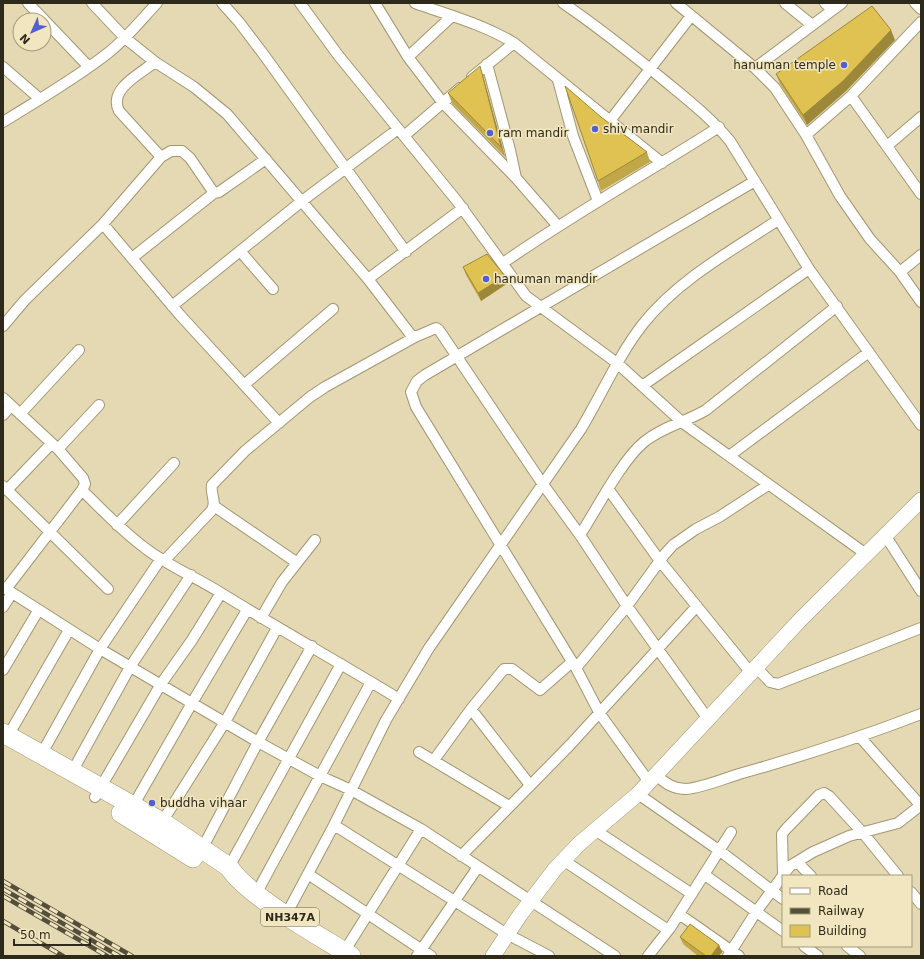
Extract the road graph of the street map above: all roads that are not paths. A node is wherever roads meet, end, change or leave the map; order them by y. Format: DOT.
graph roads {
  1 [pos="28,3"];
  2 [pos="92,3"];
  3 [pos="157,3"];
  4 [pos="222,3"];
  5 [pos="300,3"];
  6 [pos="376,3"];
  7 [pos="415,3"];
  8 [pos="563,3"];
  9 [pos="676,3"];
  10 [pos="785,3"];
  11 [pos="825,3"];
  12 [pos="842,3"];
  13 [pos="916,3"];
  14 [pos="921,9"];
  15 [pos="832,10"];
  16 [pos="452,16"];
  17 [pos="691,16"];
  18 [pos="921,22"];
  19 [pos="812,25"];
  20 [pos="125,38"];
  21 [pos="514,43"];
  22 [pos="408,57"];
  23 [pos="155,62"];
  24 [pos="487,64"];
  25 [pos="3,66"];
  26 [pos="89,67"];
  27 [pos="650,68"];
  28 [pos="755,68"];
  29 [pos="558,80"];
  30 [pos="851,96"];
  31 [pos="40,99"];
  32 [pos="443,103"];
  33 [pos="921,117"];
  34 [pos="3,122"];
  35 [pos="609,122"];
  36 [pos="719,127"];
  37 [pos="401,132"];
  38 [pos="806,135"];
  39 [pos="887,146"];
  40 [pos="161,156"];
  41 [pos="266,159"];
  42 [pos="662,163"];
  43 [pos="345,168"];
  44 [pos="516,178"];
  45 [pos="755,180"];
  46 [pos="920,191"];
  47 [pos="214,192"];
  48 [pos="302,201"];
  49 [pos="598,201"];
  50 [pos="463,208"];
  51 [pos="778,220"];
  52 [pos="103,224"];
  53 [pos="557,225"];
  54 [pos="240,251"];
  55 [pos="406,252"];
  56 [pos="921,255"];
  57 [pos="132,258"];
  58 [pos="503,263"];
  59 [pos="809,268"];
  60 [pos="900,272"];
  61 [pos="368,279"];
  62 [pos="273,289"];
  63 [pos="921,302"];
  64 [pos="172,306"];
  65 [pos="837,306"];
  66 [pos="540,308"];
  67 [pos="333,309"];
  68 [pos="3,326"];
  69 [pos="415,337"];
  70 [pos="79,350"];
  71 [pos="869,352"];
  72 [pos="458,357"];
  73 [pos="617,363"];
  74 [pos="245,384"];
  75 [pos="642,386"];
  76 [pos="3,398"];
  77 [pos="99,405"];
  78 [pos="11,406"];
  79 [pos="3,414"];
  80 [pos="20,414"];
  81 [pos="279,423"];
  82 [pos="683,423"];
  83 [pos="921,425"];
  84 [pos="54,446"];
  85 [pos="729,456"];
  86 [pos="174,463"];
  87 [pos="542,483"];
  88 [pos="768,485"];
  89 [pos="5,488"];
  90 [pos="82,490"];
  91 [pos="609,490"];
  92 [pos="921,500"];
  93 [pos="214,506"];
  94 [pos="117,525"];
  95 [pos="49,531"];
  96 [pos="580,535"];
  97 [pos="885,535"];
  98 [pos="315,540"];
  99 [pos="500,545"];
  100 [pos="866,554"];
  101 [pos="162,560"];
  102 [pos="660,561"];
  103 [pos="296,562"];
  104 [pos="191,575"];
  105 [pos="7,589"];
  106 [pos="108,589"];
  107 [pos="921,589"];
  108 [pos="221,593"];
  109 [pos="627,606"];
  110 [pos="697,606"];
  111 [pos="3,607"];
  112 [pos="38,610"];
  113 [pos="247,610"];
  114 [pos="260,618"];
  115 [pos="277,628"];
  116 [pos="921,628"];
  117 [pos="69,630"];
  118 [pos="312,646"];
  119 [pos="100,649"];
  120 [pos="659,649"];
  121 [pos="341,664"];
  122 [pos="574,665"];
  123 [pos="130,667"];
  124 [pos="3,670"];
  125 [pos="754,670"];
  126 [pos="371,682"];
  127 [pos="161,684"];
  128 [pos="399,699"];
  129 [pos="192,703"];
  130 [pos="471,708"];
  131 [pos="600,714"];
  132 [pos="921,714"];
  133 [pos="708,719"];
  134 [pos="225,722"];
  135 [pos="4,737"];
  136 [pos="860,737"];
  137 [pos="258,742"];
  138 [pos="419,752"];
  139 [pos="41,756"];
  140 [pos="288,758"];
  141 [pos="434,760"];
  142 [pos="72,772"];
  143 [pos="320,776"];
  144 [pos="653,778"];
  145 [pos="530,785"];
  146 [pos="351,790"];
  147 [pos="98,792"];
  148 [pos="638,794"];
  149 [pos="921,805"];
  150 [pos="133,806"];
  151 [pos="509,806"];
  152 [pos="162,822"];
  153 [pos="334,825"];
  154 [pos="421,829"];
  155 [pos="595,830"];
  156 [pos="731,832"];
  157 [pos="863,833"];
  158 [pos="202,849"];
  159 [pos="720,851"];
  160 [pos="461,856"];
  161 [pos="563,860"];
  162 [pos="797,862"];
  163 [pos="398,866"];
  164 [pos="478,867"];
  165 [pos="231,871"];
  166 [pos="308,874"];
  167 [pos="705,875"];
  168 [pos="783,875"];
  169 [pos="809,875"];
  170 [pos="897,875"];
  171 [pos="782,876"];
  172 [pos="772,890"];
  173 [pos="912,893"];
  174 [pos="256,894"];
  175 [pos="692,894"];
  176 [pos="782,898"];
  177 [pos="454,899"];
  178 [pos="530,901"];
  179 [pos="921,904"];
  180 [pos="756,912"];
  181 [pos="368,913"];
  182 [pos="679,914"];
  183 [pos="286,915"];
  184 [pos="668,930"];
  185 [pos="782,930"];
  186 [pos="507,934"];
  187 [pos="805,947"];
  188 [pos="419,953"];
  189 [pos="347,954"];
  190 [pos="733,954"];
  191 [pos="431,956"];
  192 [pos="493,956"];
  193 [pos="549,956"];
  194 [pos="614,956"];
  195 [pos="648,956"];
  196 [pos="818,956"];
  1 -- 26 [label="street"];
  2 -- 20 [label="street"];
  3 -- 20 [label="street"];
  4 -- 43 [label="street"];
  5 -- 37 [label="street"];
  6 -- 22 [label="street"];
  7 -- 16 [label="street"];
  8 -- 27 [label="street"];
  9 -- 17 [label="street"];
  10 -- 19 [label="street"];
  11 -- 15 [label="street"];
  12 -- 15 [label="street"];
  13 -- 14 [label="street"];
  15 -- 19 [label="street"];
  16 -- 21 [label="street"];
  16 -- 22 [label="street"];
  17 -- 27 [label="street"];
  17 -- 28 [label="street"];
  18 -- 30 [label="street"];
  19 -- 28 [label="street"];
  20 -- 23 [label="street"];
  20 -- 26 [label="street"];
  21 -- 24 [label="street"];
  21 -- 29 [label="street"];
  22 -- 32 [label="street"];
  23 -- 40 [label="street"];
  23 -- 41 [label="street"];
  24 -- 32 [label="street"];
  24 -- 44 [label="street"];
  25 -- 31 [label="street"];
  26 -- 31 [label="street"];
  27 -- 35 [label="street"];
  27 -- 36 [label="street"];
  28 -- 38 [label="street"];
  29 -- 35 [label="street"];
  29 -- 49 [label="street"];
  30 -- 38 [label="street"];
  30 -- 39 [label="street"];
  31 -- 34 [label="street"];
  32 -- 37 [label="street"];
  32 -- 44 [label="street"];
  33 -- 39 [label="street"];
  35 -- 42 [label="street"];
  36 -- 42 [label="street"];
  36 -- 45 [label="street"];
  37 -- 43 [label="street"];
  37 -- 50 [label="street"];
  38 -- 60 [label="street"];
  39 -- 46 [label="street"];
  40 -- 47 [label="street"];
  40 -- 52 [label="street"];
  41 -- 47 [label="street"];
  41 -- 48 [label="street"];
  42 -- 49 [label="street"];
  43 -- 48 [label="street"];
  43 -- 55 [label="street"];
  44 -- 53 [label="street"];
  45 -- 51 [label="street"];
  45 -- 66 [label="street"];
  47 -- 57 [label="street"];
  48 -- 54 [label="street"];
  48 -- 61 [label="street"];
  49 -- 53 [label="street"];
  50 -- 55 [label="street"];
  50 -- 58 [label="street"];
  51 -- 59 [label="street"];
  51 -- 73 [label="street"];
  52 -- 57 [label="street"];
  52 -- 68 [label="street"];
  53 -- 58 [label="street"];
  54 -- 62 [label="street"];
  54 -- 64 [label="street"];
  55 -- 61 [label="street"];
  56 -- 60 [label="street"];
  57 -- 64 [label="street"];
  58 -- 66 [label="street"];
  59 -- 65 [label="street"];
  59 -- 75 [label="street"];
  60 -- 63 [label="street"];
  61 -- 69 [label="street"];
  64 -- 74 [label="street"];
  65 -- 71 [label="street"];
  65 -- 82 [label="street"];
  66 -- 72 [label="street"];
  66 -- 73 [label="street"];
  67 -- 74 [label="street"];
  69 -- 72 [label="street"];
  69 -- 81 [label="street"];
  70 -- 80 [label="street"];
  71 -- 83 [label="street"];
  71 -- 85 [label="street"];
  72 -- 87 [label="street"];
  72 -- 99 [label="street"];
  73 -- 75 [label="street"];
  73 -- 87 [label="street"];
  74 -- 81 [label="street"];
  75 -- 82 [label="street"];
  76 -- 78 [label="street"];
  77 -- 84 [label="street"];
  78 -- 79 [label="street"];
  78 -- 80 [label="street"];
  80 -- 84 [label="street"];
  81 -- 93 [label="street"];
  82 -- 85 [label="street"];
  82 -- 91 [label="street"];
  84 -- 89 [label="street"];
  84 -- 90 [label="street"];
  85 -- 88 [label="street"];
  86 -- 94 [label="street"];
  87 -- 96 [label="street"];
  87 -- 99 [label="street"];
  88 -- 100 [label="street"];
  88 -- 102 [label="street"];
  89 -- 95 [label="street"];
  90 -- 94 [label="street"];
  90 -- 95 [label="street"];
  91 -- 96 [label="street"];
  91 -- 102 [label="street"];
  92 -- 97 [label="street"];
  93 -- 101 [label="street"];
  93 -- 103 [label="street"];
  94 -- 101 [label="street"];
  95 -- 105 [label="street"];
  95 -- 106 [label="street"];
  96 -- 109 [label="street"];
  97 -- 100 [label="street"];
  97 -- 107 [label="street"];
  98 -- 103 [label="street"];
  99 -- 122 [label="street"];
  99 -- 128 [label="street"];
  100 -- 125 [label="street"];
  101 -- 104 [label="street"];
  101 -- 119 [label="street"];
  102 -- 109 [label="street"];
  102 -- 110 [label="street"];
  103 -- 114 [label="street"];
  104 -- 108 [label="street"];
  104 -- 123 [label="street"];
  105 -- 111 [label="street"];
  105 -- 112 [label="street"];
  108 -- 113 [label="street"];
  108 -- 127 [label="street"];
  109 -- 120 [label="street"];
  109 -- 122 [label="street"];
  110 -- 120 [label="street"];
  110 -- 125 [label="street"];
  112 -- 117 [label="street"];
  112 -- 124 [label="street"];
  113 -- 114 [label="street"];
  113 -- 129 [label="street"];
  114 -- 115 [label="street"];
  115 -- 118 [label="street"];
  115 -- 134 [label="street"];
  116 -- 125 [label="street"];
  117 -- 119 [label="street"];
  117 -- 135 [label="street"];
  118 -- 121 [label="street"];
  118 -- 137 [label="street"];
  119 -- 123 [label="street"];
  119 -- 139 [label="street"];
  120 -- 131 [label="street"];
  120 -- 133 [label="street"];
  121 -- 126 [label="street"];
  121 -- 140 [label="street"];
  122 -- 130 [label="street"];
  122 -- 131 [label="street"];
  123 -- 127 [label="street"];
  123 -- 142 [label="street"];
  125 -- 133 [label="street"];
  126 -- 128 [label="street"];
  126 -- 143 [label="street"];
  127 -- 129 [label="street"];
  127 -- 147 [label="street"];
  128 -- 146 [label="street"];
  129 -- 134 [label="street"];
  129 -- 150 [label="street"];
  130 -- 141 [label="street"];
  130 -- 145 [label="street"];
  131 -- 144 [label="street"];
  131 -- 145 [label="street"];
  132 -- 136 [label="street"];
  133 -- 144 [label="street"];
  134 -- 137 [label="street"];
  134 -- 152 [label="street"];
  135 -- 139 [label="highway, NH347A"];
  135 -- 147 [label="highway, NH347A"];
  136 -- 144 [label="street"];
  136 -- 149 [label="street"];
  137 -- 140 [label="street"];
  137 -- 158 [label="street"];
  138 -- 141 [label="street"];
  139 -- 142 [label="highway, NH347A"];
  140 -- 143 [label="street"];
  140 -- 165 [label="street"];
  141 -- 151 [label="street"];
  142 -- 147 [label="highway, NH347A"];
  143 -- 146 [label="street"];
  143 -- 174 [label="street"];
  144 -- 148 [label="street"];
  145 -- 151 [label="street"];
  146 -- 153 [label="street"];
  146 -- 154 [label="street"];
  147 -- 150 [label="highway, NH347A"];
  147 -- 165 [label="highway, NH347A"];
  148 -- 155 [label="street"];
  148 -- 159 [label="street"];
  149 -- 157 [label="street"];
  150 -- 152 [label="highway, NH347A"];
  151 -- 160 [label="street"];
  152 -- 158 [label="highway, NH347A"];
  153 -- 163 [label="street"];
  153 -- 166 [label="street"];
  154 -- 160 [label="street"];
  154 -- 163 [label="street"];
  155 -- 161 [label="street"];
  155 -- 175 [label="street"];
  156 -- 159 [label="street"];
  157 -- 162 [label="street"];
  157 -- 168 [label="street"];
  157 -- 170 [label="street"];
  158 -- 165 [label="highway, NH347A"];
  159 -- 167 [label="street"];
  159 -- 172 [label="street"];
  160 -- 164 [label="street"];
  161 -- 178 [label="street"];
  161 -- 184 [label="street"];
  162 -- 168 [label="street"];
  162 -- 169 [label="street"];
  163 -- 177 [label="street"];
  163 -- 181 [label="street"];
  164 -- 177 [label="street"];
  164 -- 178 [label="street"];
  165 -- 174 [label="highway, NH347A"];
  166 -- 181 [label="street"];
  166 -- 183 [label="street"];
  167 -- 175 [label="street"];
  167 -- 180 [label="street"];
  171 -- 172 [label="street"];
  172 -- 176 [label="street"];
  172 -- 180 [label="street"];
  173 -- 179 [label="street"];
  174 -- 183 [label="highway, NH347A"];
  175 -- 182 [label="street"];
  177 -- 186 [label="street"];
  177 -- 188 [label="street"];
  178 -- 186 [label="street"];
  178 -- 194 [label="street"];
  180 -- 185 [label="street"];
  180 -- 190 [label="street"];
  181 -- 188 [label="street"];
  181 -- 189 [label="street"];
  182 -- 184 [label="street"];
  182 -- 190 [label="street"];
  183 -- 189 [label="highway, NH347A"];
  184 -- 195 [label="street"];
  186 -- 192 [label="street"];
  186 -- 193 [label="street"];
  187 -- 196 [label="street"];
  188 -- 191 [label="street"];
}
